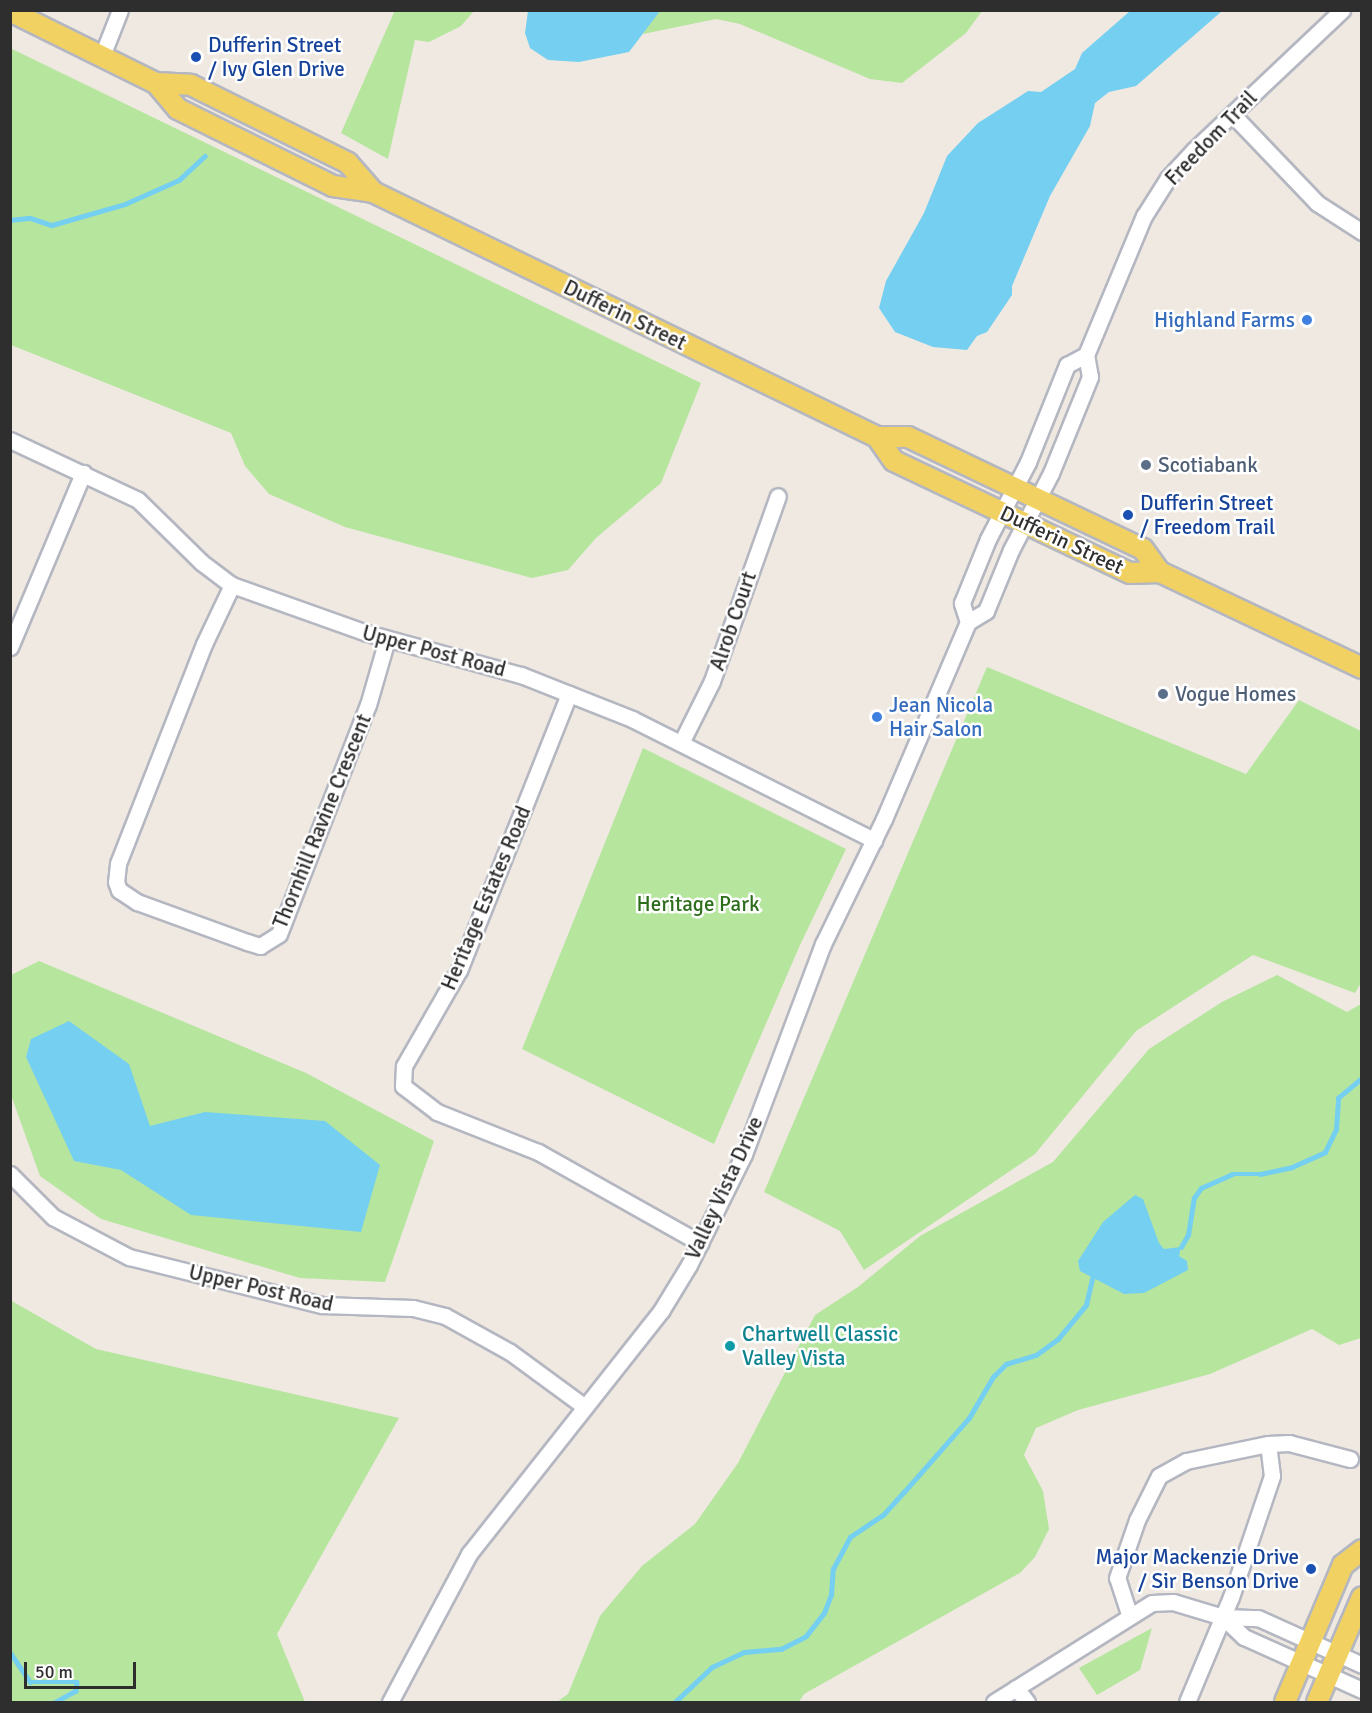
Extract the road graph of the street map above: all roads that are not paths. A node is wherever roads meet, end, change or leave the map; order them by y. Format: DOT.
graph roads {
  1 [pos="120,10"];
  2 [pos="1342,10"];
  3 [pos="10,11"];
  4 [pos="102,56"];
  5 [pos="156,83"];
  6 [pos="1232,114"];
  7 [pos="372,192"];
  8 [pos="1362,232"];
  9 [pos="1086,355"];
  10 [pos="877,437"];
  11 [pos="10,440"];
  12 [pos="83,473"];
  13 [pos="1014,488"];
  14 [pos="778,496"];
  15 [pos="1038,499"];
  16 [pos="1002,512"];
  17 [pos="1025,523"];
  18 [pos="1160,572"];
  19 [pos="232,585"];
  20 [pos="968,622"];
  21 [pos="387,639"];
  22 [pos="10,647"];
  23 [pos="1362,668"];
  24 [pos="569,694"];
  25 [pos="681,743"];
  26 [pos="874,840"];
  27 [pos="10,1174"];
  28 [pos="700,1243"];
  29 [pos="585,1407"];
  30 [pos="1268,1444"];
  31 [pos="1350,1459"];
  32 [pos="1362,1550"];
  33 [pos="1362,1597"];
  34 [pos="1129,1614"];
  35 [pos="1222,1617"];
  36 [pos="1311,1643"];
  37 [pos="1337,1654"];
  38 [pos="1302,1663"];
  39 [pos="1362,1665"];
  40 [pos="1328,1675"];
  41 [pos="1016,1688"];
  42 [pos="1362,1690"];
  43 [pos="390,1702"];
  44 [pos="994,1702"];
  45 [pos="1027,1702"];
  46 [pos="1187,1702"];
  47 [pos="1285,1702"];
  48 [pos="1317,1702"];
  1 -- 4 [label="street"];
  2 -- 6 [label="street, Freedom Trail"];
  3 -- 4 [label="main road, Dufferin Street"];
  4 -- 5 [label="main road, Dufferin Street"];
  5 -- 7 [label="main road, Dufferin Street"];
  5 -- 7 [label="main road, Dufferin Street"];
  6 -- 8 [label="street"];
  6 -- 9 [label="street, Freedom Trail"];
  7 -- 10 [label="main road, Dufferin Street"];
  9 -- 13 [label="street, Freedom Trail"];
  9 -- 15 [label="street, Freedom Trail"];
  10 -- 13 [label="main road, Dufferin Street"];
  10 -- 16 [label="main road, Dufferin Street"];
  11 -- 12 [label="street, Upper Post Road"];
  12 -- 19 [label="street, Upper Post Road"];
  12 -- 22 [label="street"];
  13 -- 15 [label="main road, Dufferin Street"];
  13 -- 16 [label="street, Freedom Trail"];
  14 -- 25 [label="street, Alrob Court"];
  15 -- 17 [label="street, Freedom Trail"];
  15 -- 18 [label="main road, Dufferin Street"];
  16 -- 17 [label="main road, Dufferin Street"];
  16 -- 20 [label="street, Valley Vista Drive"];
  17 -- 18 [label="main road, Dufferin Street"];
  17 -- 20 [label="street, Valley Vista Drive"];
  18 -- 23 [label="main road, Dufferin Street"];
  19 -- 21 [label="street, Upper Post Road"];
  19 -- 21 [label="street, Thornhill Ravine Crescent"];
  20 -- 26 [label="street, Valley Vista Drive"];
  21 -- 24 [label="street, Upper Post Road"];
  24 -- 25 [label="street, Upper Post Road"];
  24 -- 28 [label="street, Heritage Estates Road"];
  25 -- 26 [label="street, Upper Post Road"];
  26 -- 28 [label="street, Valley Vista Drive"];
  27 -- 29 [label="street, Upper Post Road"];
  28 -- 29 [label="street, Valley Vista Drive"];
  29 -- 43 [label="street, Valley Vista Drive"];
  30 -- 31 [label="street"];
  30 -- 34 [label="street"];
  30 -- 35 [label="street"];
  32 -- 36 [label="main road"];
  33 -- 37 [label="main road"];
  34 -- 35 [label="street"];
  34 -- 41 [label="street"];
  35 -- 36 [label="street"];
  35 -- 38 [label="street"];
  35 -- 46 [label="street"];
  36 -- 37 [label="street"];
  36 -- 38 [label="main road"];
  37 -- 39 [label="street"];
  37 -- 40 [label="main road"];
  38 -- 40 [label="street"];
  38 -- 47 [label="main road"];
  40 -- 42 [label="street"];
  40 -- 48 [label="main road"];
  41 -- 44 [label="street"];
  41 -- 45 [label="street"];
}
